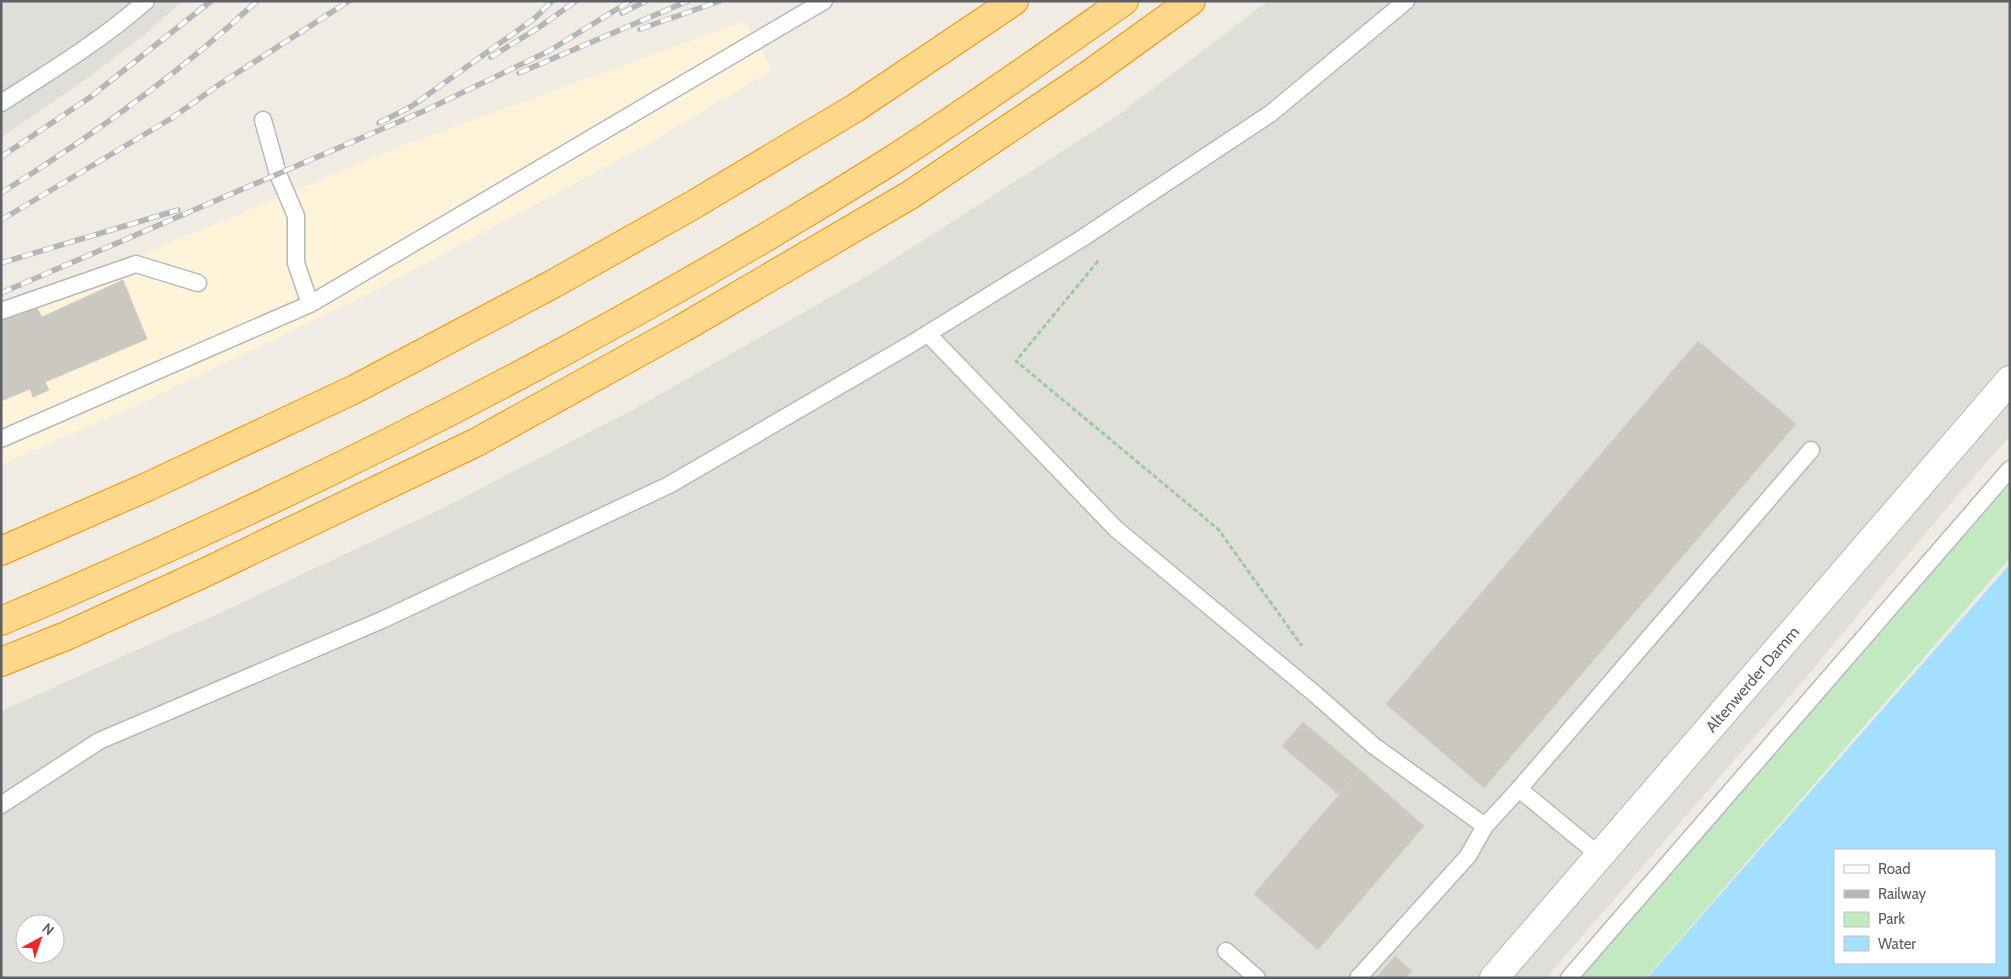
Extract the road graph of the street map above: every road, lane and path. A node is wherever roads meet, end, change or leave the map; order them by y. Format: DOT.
graph roads {
  1 [pos="146,1"];
  2 [pos="824,1"];
  3 [pos="1014,1"];
  4 [pos="1124,1"];
  5 [pos="1191,1"];
  6 [pos="1406,1"];
  7 [pos="1,103"];
  8 [pos="263,120"];
  9 [pos="1081,239"];
  10 [pos="198,283"];
  11 [pos="310,304"];
  12 [pos="1,311"];
  13 [pos="928,334"];
  14 [pos="2010,380"];
  15 [pos="1,439"];
  16 [pos="1811,450"];
  17 [pos="2010,469"];
  18 [pos="1,551"];
  19 [pos="1,621"];
  20 [pos="1304,649"];
  21 [pos="1,662"];
  22 [pos="1519,789"];
  23 [pos="1,805"];
  24 [pos="1485,826"];
  25 [pos="1599,855"];
  26 [pos="1226,951"];
  27 [pos="1257,978"];
  28 [pos="1358,978"];
  29 [pos="1494,978"];
  30 [pos="1569,978"];
  1 -- 7 [label="lane"];
  2 -- 11 [label="lane"];
  3 -- 18 [label="highway"];
  4 -- 19 [label="highway"];
  5 -- 21 [label="highway"];
  6 -- 9 [label="lane"];
  8 -- 11 [label="lane"];
  9 -- 13 [label="lane"];
  9 -- 20 [label="path"];
  10 -- 12 [label="lane"];
  11 -- 15 [label="lane"];
  13 -- 23 [label="lane"];
  13 -- 24 [label="lane"];
  14 -- 25 [label="street, Altenwerder Damm"];
  16 -- 22 [label="lane"];
  17 -- 30 [label="lane"];
  22 -- 24 [label="lane"];
  22 -- 25 [label="lane"];
  24 -- 28 [label="lane"];
  25 -- 29 [label="street, Altenwerder Damm"];
  26 -- 27 [label="lane"];
}
